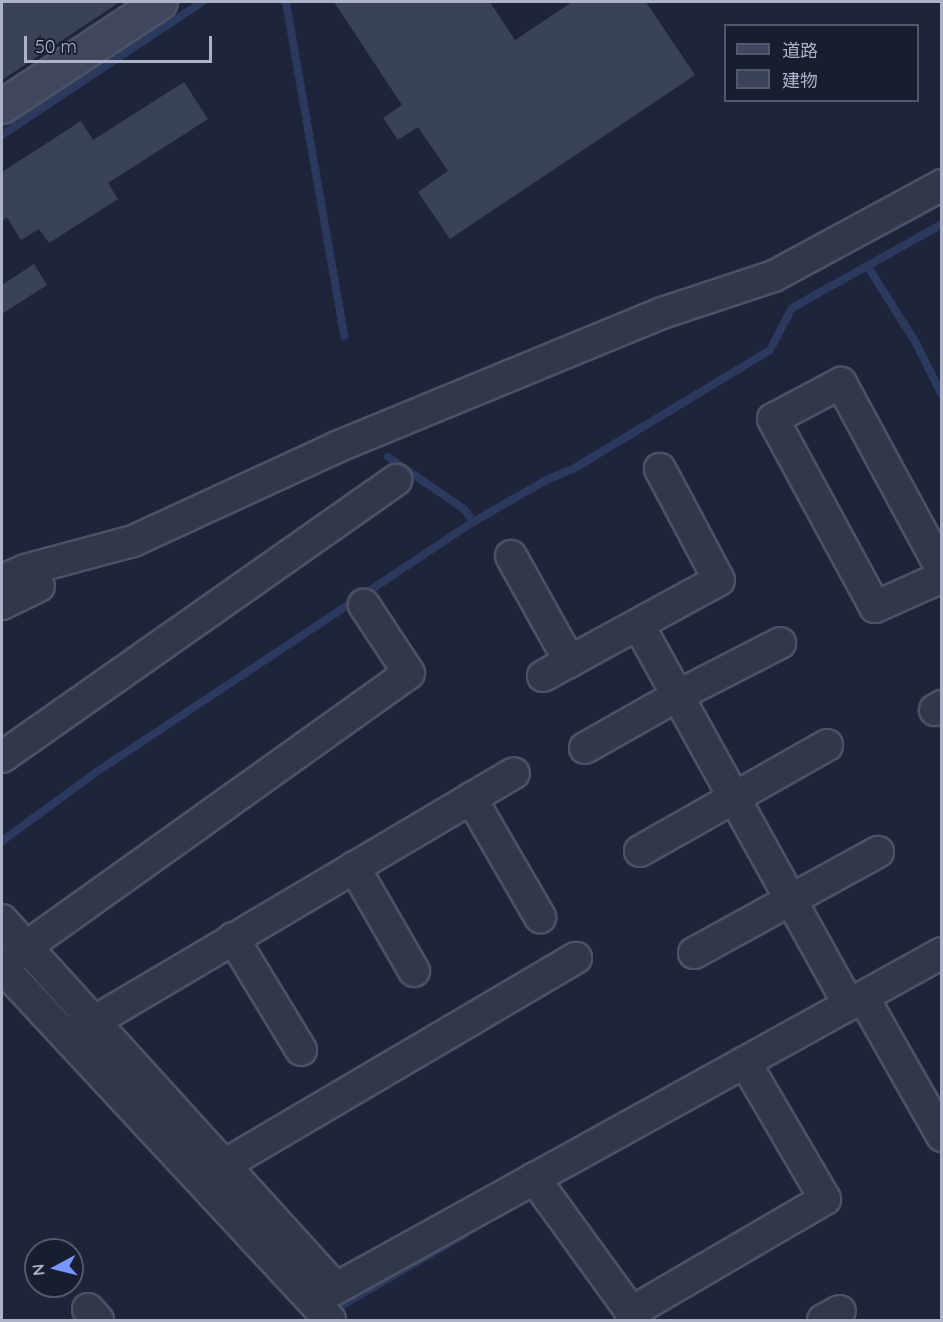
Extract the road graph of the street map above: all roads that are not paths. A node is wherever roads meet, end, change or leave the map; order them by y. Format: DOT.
graph roads {
  1 [pos="160,2"];
  2 [pos="2,105"];
  3 [pos="942,185"];
  4 [pos="660,470"];
  5 [pos="396,480"];
  6 [pos="511,556"];
  7 [pos="942,570"];
  8 [pos="942,577"];
  9 [pos="2,580"];
  10 [pos="39,585"];
  11 [pos="2,604"];
  12 [pos="364,605"];
  13 [pos="639,626"];
  14 [pos="780,644"];
  15 [pos="570,662"];
  16 [pos="543,676"];
  17 [pos="677,696"];
  18 [pos="827,745"];
  19 [pos="585,747"];
  20 [pos="2,757"];
  21 [pos="514,773"];
  22 [pos="734,797"];
  23 [pos="471,798"];
  24 [pos="640,851"];
  25 [pos="878,852"];
  26 [pos="354,867"];
  27 [pos="791,900"];
  28 [pos="540,917"];
  29 [pos="2,920"];
  30 [pos="233,938"];
  31 [pos="694,953"];
  32 [pos="942,953"];
  33 [pos="11,957"];
  34 [pos="576,958"];
  35 [pos="414,971"];
  36 [pos="863,1005"];
  37 [pos="80,1029"];
  38 [pos="301,1050"];
  39 [pos="750,1070"];
  40 [pos="942,1136"];
  41 [pos="211,1173"];
  42 [pos="534,1178"];
  43 [pos="326,1303"];
  44 [pos="633,1317"];
  1 -- 2 [label="street"];
  3 -- 9 [label="street"];
  4 -- 13 [label="street"];
  5 -- 20 [label="street"];
  6 -- 15 [label="street"];
  7 -- 8 [label="street"];
  10 -- 11 [label="street"];
  12 -- 33 [label="street"];
  13 -- 15 [label="street"];
  13 -- 17 [label="street"];
  14 -- 17 [label="street"];
  15 -- 16 [label="street"];
  17 -- 19 [label="street"];
  17 -- 22 [label="street"];
  18 -- 22 [label="street"];
  21 -- 23 [label="street"];
  22 -- 24 [label="street"];
  22 -- 27 [label="street"];
  23 -- 26 [label="street"];
  23 -- 28 [label="street"];
  25 -- 27 [label="street"];
  26 -- 30 [label="street"];
  26 -- 35 [label="street"];
  27 -- 31 [label="street"];
  27 -- 36 [label="street"];
  29 -- 33 [label="street"];
  30 -- 37 [label="street"];
  30 -- 38 [label="street"];
  32 -- 36 [label="street"];
  33 -- 37 [label="street"];
  34 -- 41 [label="street"];
  36 -- 39 [label="street"];
  36 -- 40 [label="street"];
  37 -- 41 [label="street"];
  39 -- 42 [label="street"];
  39 -- 44 [label="street"];
  41 -- 43 [label="street"];
  42 -- 43 [label="street"];
  42 -- 44 [label="street"];
}
